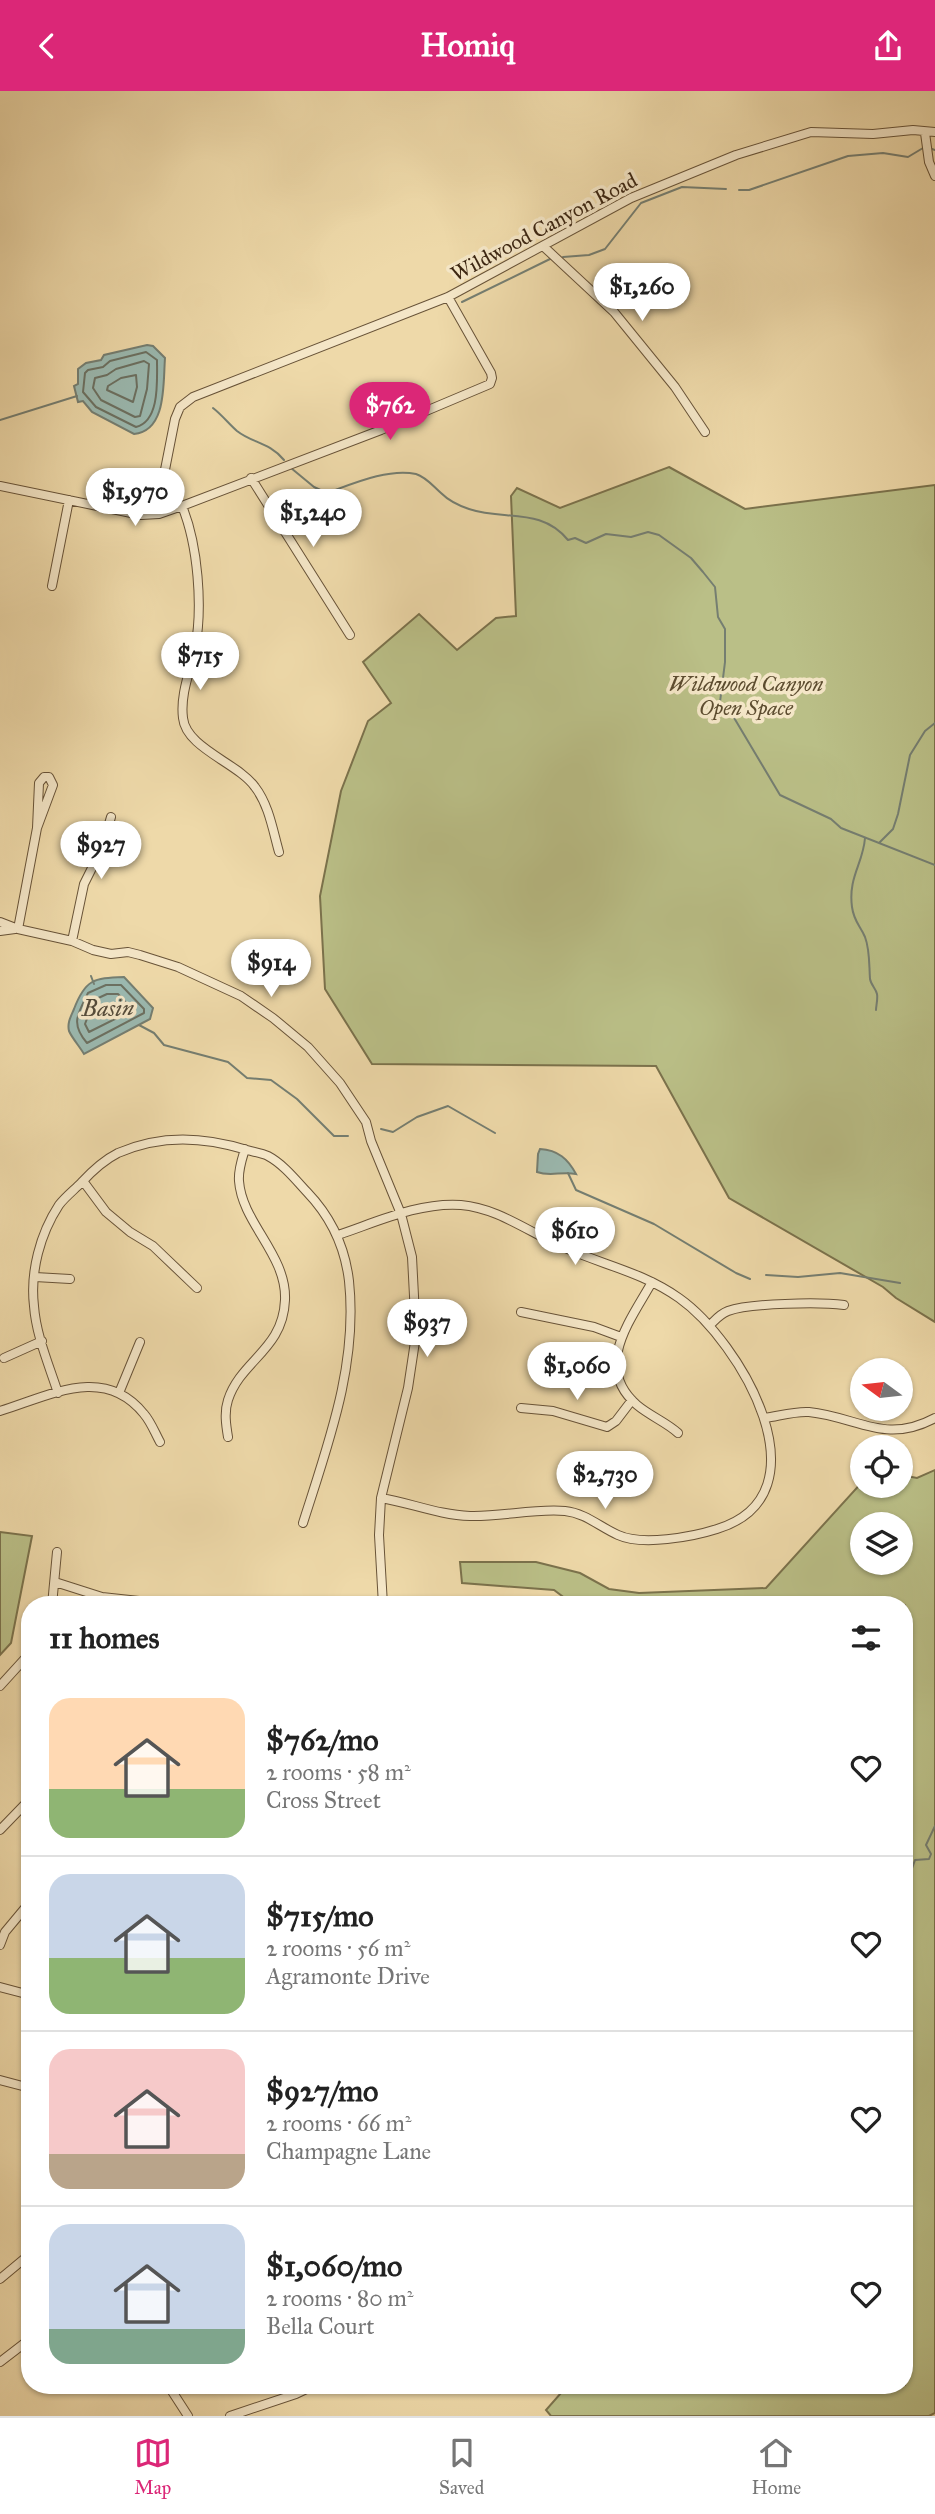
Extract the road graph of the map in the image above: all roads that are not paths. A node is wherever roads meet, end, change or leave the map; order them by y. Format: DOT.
graph roads {
  1 [pos="930,132"];
  2 [pos="935,176"];
  3 [pos="543,246"];
  4 [pos="448,297"];
  5 [pos="705,432"];
  6 [pos="251,478"];
  7 [pos="0,486"];
  8 [pos="69,500"];
  9 [pos="182,506"];
  10 [pos="159,514"];
  11 [pos="52,586"];
  12 [pos="349,635"];
  13 [pos="111,817"];
  14 [pos="37,828"];
  15 [pos="279,852"];
  16 [pos="0,922"];
  17 [pos="18,929"];
  18 [pos="0,931"];
  19 [pos="72,941"];
  20 [pos="245,1149"];
  21 [pos="83,1181"];
  22 [pos="401,1214"];
  23 [pos="338,1235"];
  24 [pos="35,1277"];
  25 [pos="70,1279"];
  26 [pos="652,1282"];
  27 [pos="197,1288"];
  28 [pos="844,1305"];
  29 [pos="520,1312"];
  30 [pos="710,1325"];
  31 [pos="621,1337"];
  32 [pos="41,1341"];
  33 [pos="140,1342"];
  34 [pos="4,1358"];
  35 [pos="58,1393"];
  36 [pos="119,1393"];
  37 [pos="632,1400"];
  38 [pos="521,1408"];
  39 [pos="0,1411"];
  40 [pos="765,1418"];
  41 [pos="935,1418"];
  42 [pos="678,1433"];
  43 [pos="228,1437"];
  44 [pos="160,1442"];
  45 [pos="382,1498"];
  46 [pos="303,1523"];
  47 [pos="57,1552"];
  48 [pos="55,1582"];
  49 [pos="53,1596"];
  50 [pos="99,1596"];
  51 [pos="382,1596"];
  52 [pos="21,1663"];
  53 [pos="0,1686"];
  54 [pos="21,1808"];
  55 [pos="0,1830"];
  56 [pos="21,1913"];
  57 [pos="0,1945"];
  58 [pos="0,1987"];
  59 [pos="21,1993"];
  60 [pos="0,2080"];
  61 [pos="21,2086"];
  62 [pos="21,2262"];
  63 [pos="0,2279"];
  64 [pos="21,2346"];
  65 [pos="0,2362"];
  66 [pos="174,2394"];
  67 [pos="296,2394"];
  68 [pos="188,2416"];
  69 [pos="230,2416"];
  1 -- 2 [label="street"];
  1 -- 3 [label="street, Wildwood Canyon Road"];
  3 -- 4 [label="street, Wildwood Canyon Road"];
  3 -- 5 [label="street"];
  4 -- 6 [label="street"];
  4 -- 10 [label="street, Wildwood Canyon Road"];
  6 -- 9 [label="street"];
  6 -- 12 [label="street"];
  7 -- 8 [label="street"];
  8 -- 10 [label="street"];
  8 -- 11 [label="street"];
  9 -- 10 [label="street"];
  9 -- 15 [label="street"];
  13 -- 19 [label="street"];
  14 -- 14 [label="street"];
  14 -- 17 [label="street"];
  16 -- 17 [label="street"];
  17 -- 18 [label="street"];
  17 -- 19 [label="street"];
  19 -- 22 [label="street"];
  20 -- 21 [label="street"];
  20 -- 23 [label="street"];
  20 -- 43 [label="street"];
  21 -- 24 [label="street"];
  21 -- 27 [label="street"];
  22 -- 23 [label="street"];
  22 -- 26 [label="street"];
  22 -- 45 [label="street"];
  23 -- 46 [label="street"];
  24 -- 25 [label="street"];
  24 -- 32 [label="street"];
  26 -- 30 [label="street"];
  26 -- 31 [label="street"];
  28 -- 30 [label="street"];
  29 -- 31 [label="street"];
  30 -- 40 [label="street"];
  31 -- 37 [label="street"];
  32 -- 34 [label="street"];
  32 -- 35 [label="street"];
  33 -- 36 [label="street"];
  35 -- 36 [label="street"];
  35 -- 39 [label="street"];
  36 -- 44 [label="street"];
  37 -- 38 [label="street"];
  37 -- 42 [label="street"];
  40 -- 41 [label="street"];
  40 -- 45 [label="street"];
  45 -- 51 [label="street"];
  47 -- 48 [label="street"];
  48 -- 49 [label="street"];
  48 -- 50 [label="street"];
  52 -- 53 [label="street"];
  54 -- 55 [label="street"];
  56 -- 57 [label="street"];
  58 -- 59 [label="street"];
  60 -- 61 [label="street"];
  62 -- 63 [label="street"];
  64 -- 65 [label="street"];
  66 -- 68 [label="street"];
  67 -- 69 [label="street"];
}
